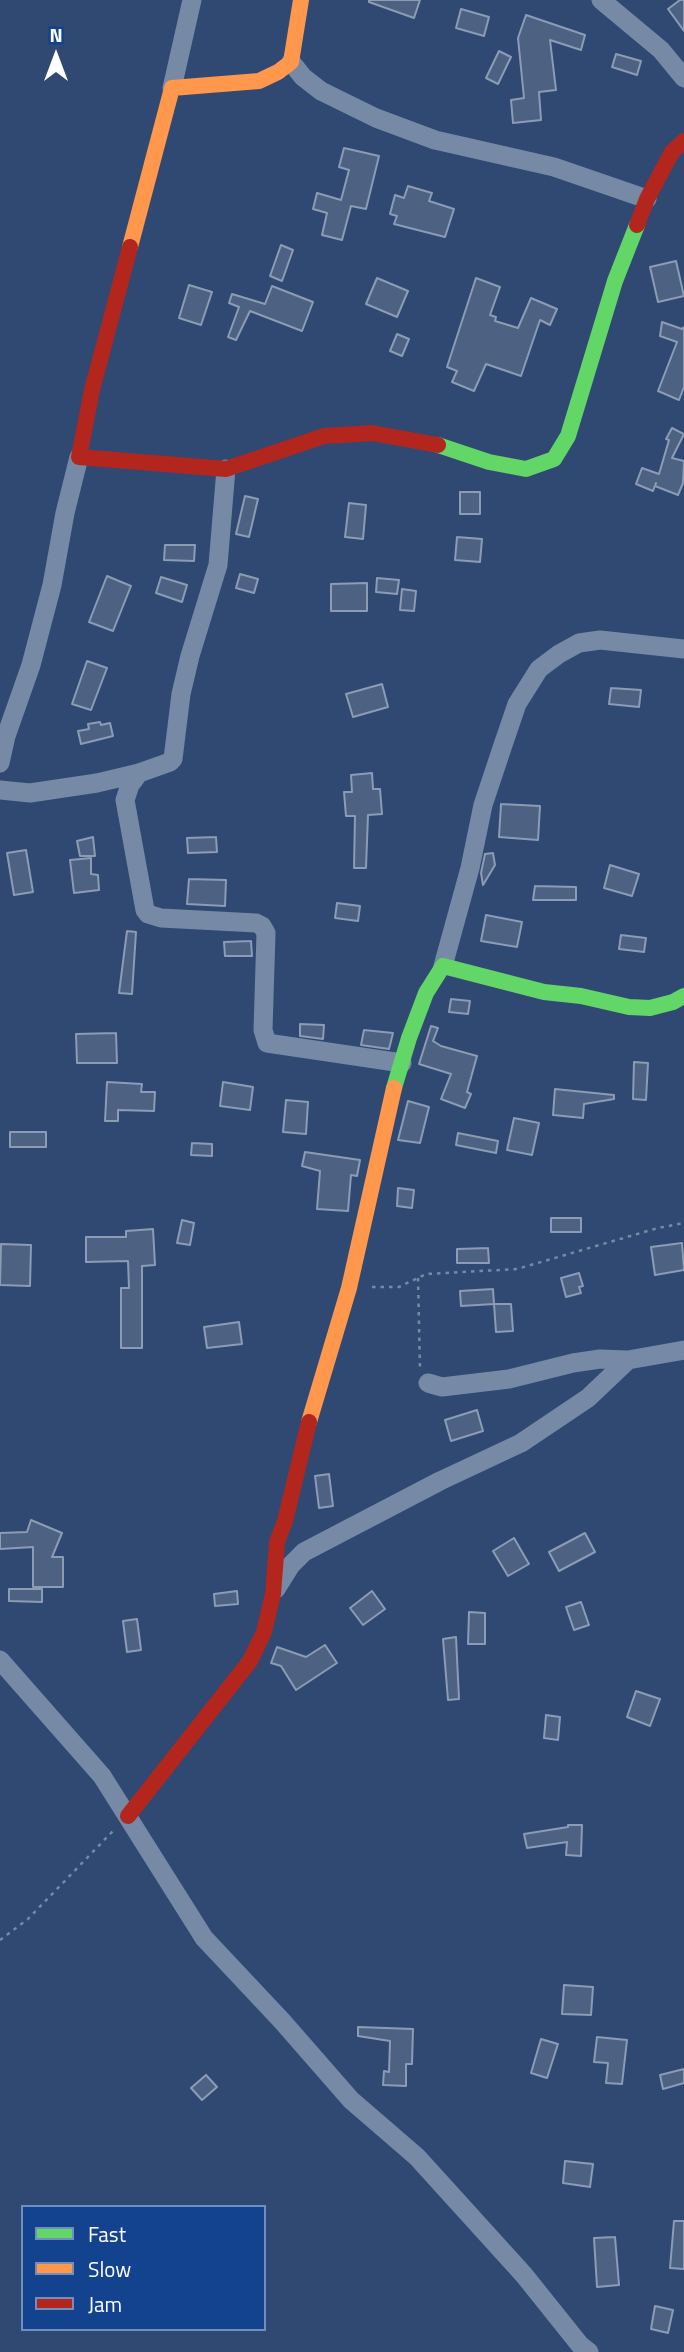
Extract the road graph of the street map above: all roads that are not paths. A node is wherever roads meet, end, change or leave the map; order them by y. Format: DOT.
graph roads {
  1 [pos="192,0"];
  2 [pos="301,0"];
  3 [pos="601,0"];
  4 [pos="291,62"];
  5 [pos="684,78"];
  6 [pos="172,88"];
  7 [pos="684,141"];
  8 [pos="647,200"];
  9 [pos="79,457"];
  10 [pos="226,469"];
  11 [pos="684,649"];
  12 [pos="0,763"];
  13 [pos="139,773"];
  14 [pos="0,790"];
  15 [pos="443,966"];
  16 [pos="684,996"];
  17 [pos="402,1063"];
  18 [pos="684,1350"];
  19 [pos="628,1360"];
  20 [pos="428,1383"];
  21 [pos="272,1594"];
  22 [pos="0,1660"];
  23 [pos="128,1816"];
  24 [pos="589,2352"];
  1 -- 6 [label="street"];
  2 -- 4 [label="street"];
  3 -- 5 [label="street"];
  4 -- 6 [label="street"];
  4 -- 8 [label="street"];
  6 -- 9 [label="street"];
  7 -- 8 [label="street"];
  8 -- 10 [label="street"];
  9 -- 10 [label="street"];
  9 -- 12 [label="street"];
  10 -- 13 [label="street"];
  11 -- 15 [label="street"];
  13 -- 14 [label="street"];
  13 -- 17 [label="street"];
  15 -- 16 [label="street"];
  15 -- 17 [label="street"];
  17 -- 21 [label="street"];
  18 -- 19 [label="street"];
  19 -- 20 [label="street"];
  19 -- 21 [label="street"];
  21 -- 23 [label="street"];
  22 -- 23 [label="street"];
  23 -- 24 [label="street"];
}
